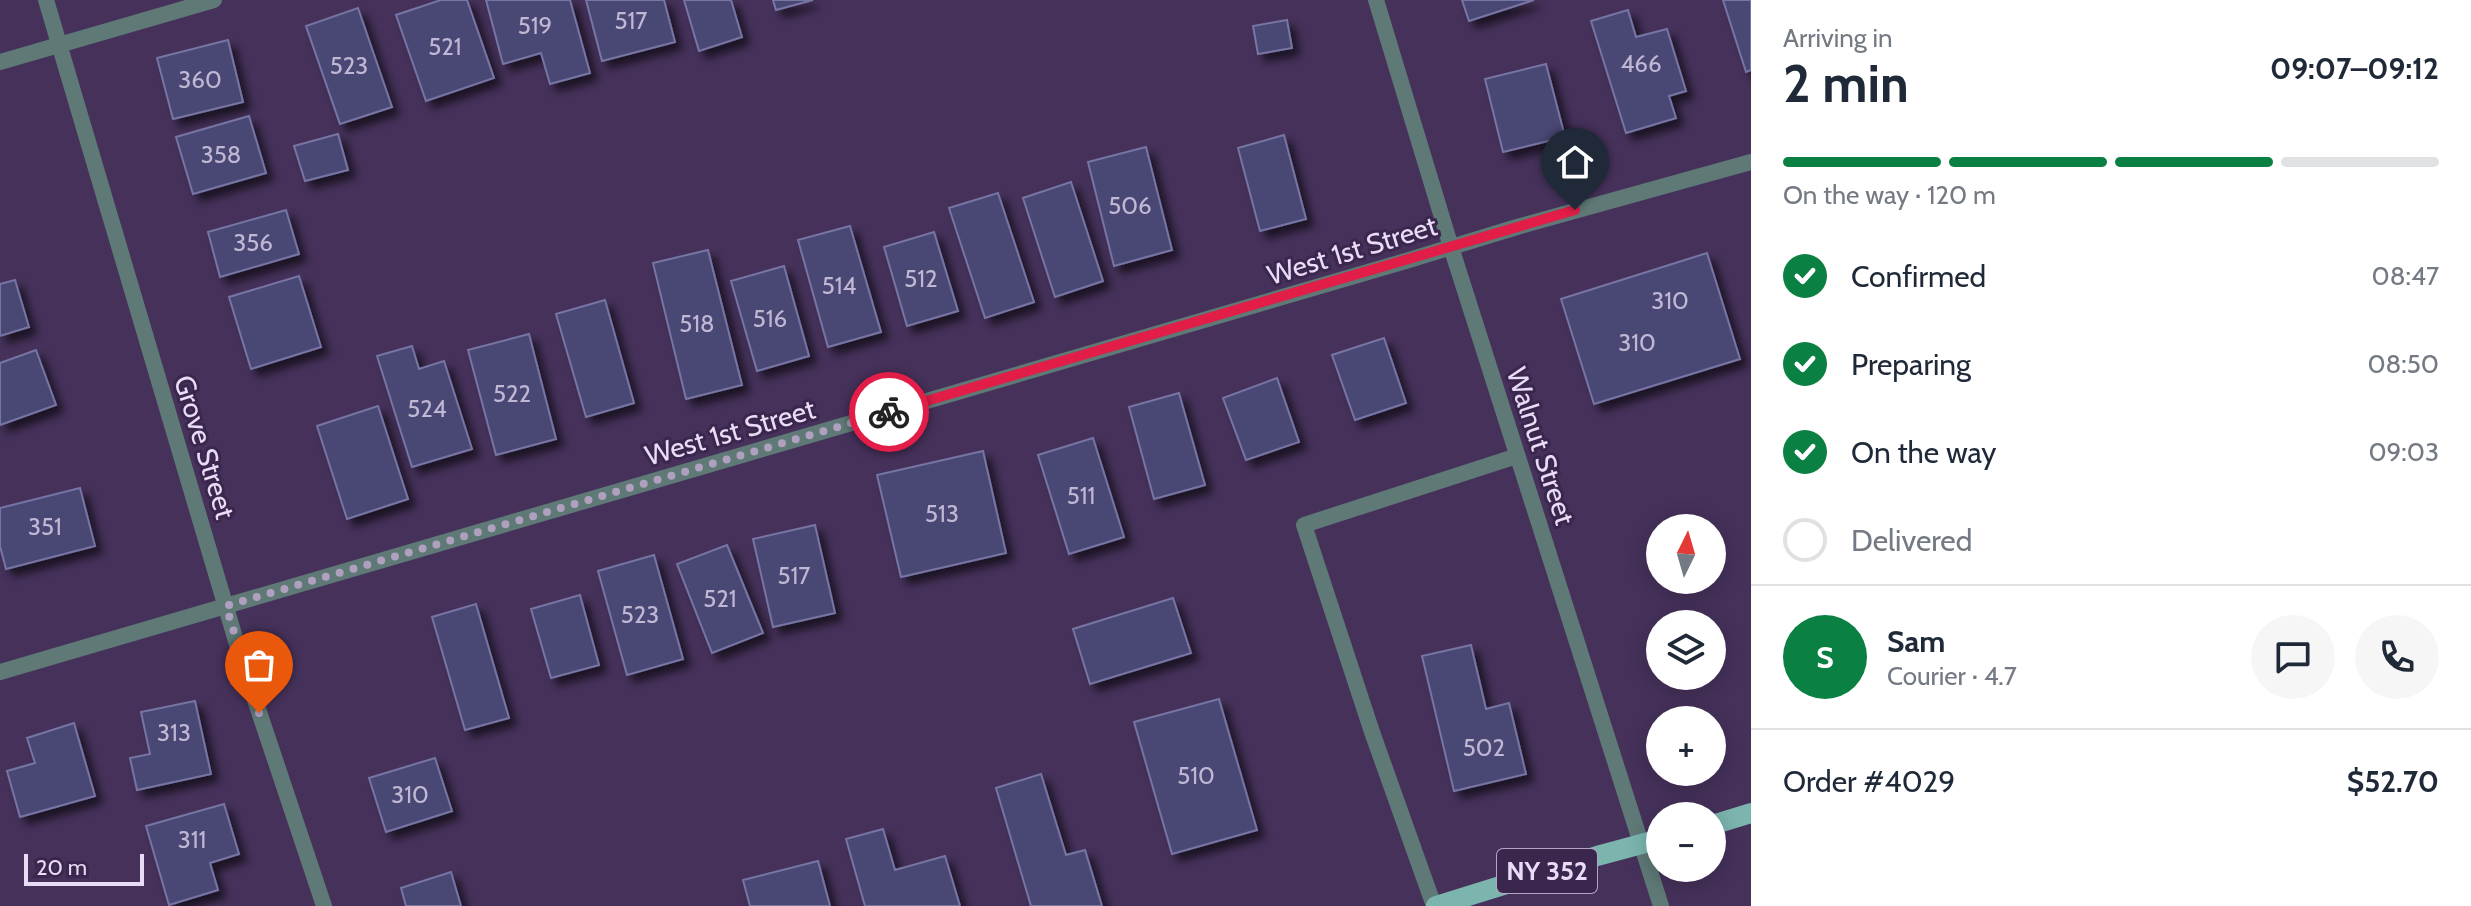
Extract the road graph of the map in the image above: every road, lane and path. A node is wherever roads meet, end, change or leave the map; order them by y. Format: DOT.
graph roads {
  1 [pos="46,0"];
  2 [pos="214,0"];
  3 [pos="1376,0"];
  4 [pos="59,46"];
  5 [pos="0,62"];
  6 [pos="1751,162"];
  7 [pos="1451,247"];
  8 [pos="1517,456"];
  9 [pos="226,606"];
  10 [pos="0,672"];
  11 [pos="1751,813"];
  12 [pos="1726,821"];
  13 [pos="1646,830"];
  14 [pos="1646,843"];
  15 [pos="1657,882"];
  16 [pos="324,906"];
  17 [pos="1435,906"];
  18 [pos="1661,906"];
  1 -- 4 [label="street, Grove Street"];
  2 -- 4 [label="street"];
  3 -- 7 [label="street, Walnut Street"];
  4 -- 5 [label="street"];
  4 -- 9 [label="street, Grove Street"];
  6 -- 7 [label="street, West 1st Street"];
  7 -- 8 [label="street, Walnut Street"];
  7 -- 9 [label="street, West 1st Street"];
  8 -- 13 [label="street, Walnut Street"];
  8 -- 17 [label="street"];
  9 -- 10 [label="street, West 1st Street"];
  9 -- 16 [label="street, Grove Street"];
  11 -- 12 [label="main road"];
  14 -- 17 [label="main road, NY 352"];
  15 -- 18 [label="street, Walnut Street"];
}
